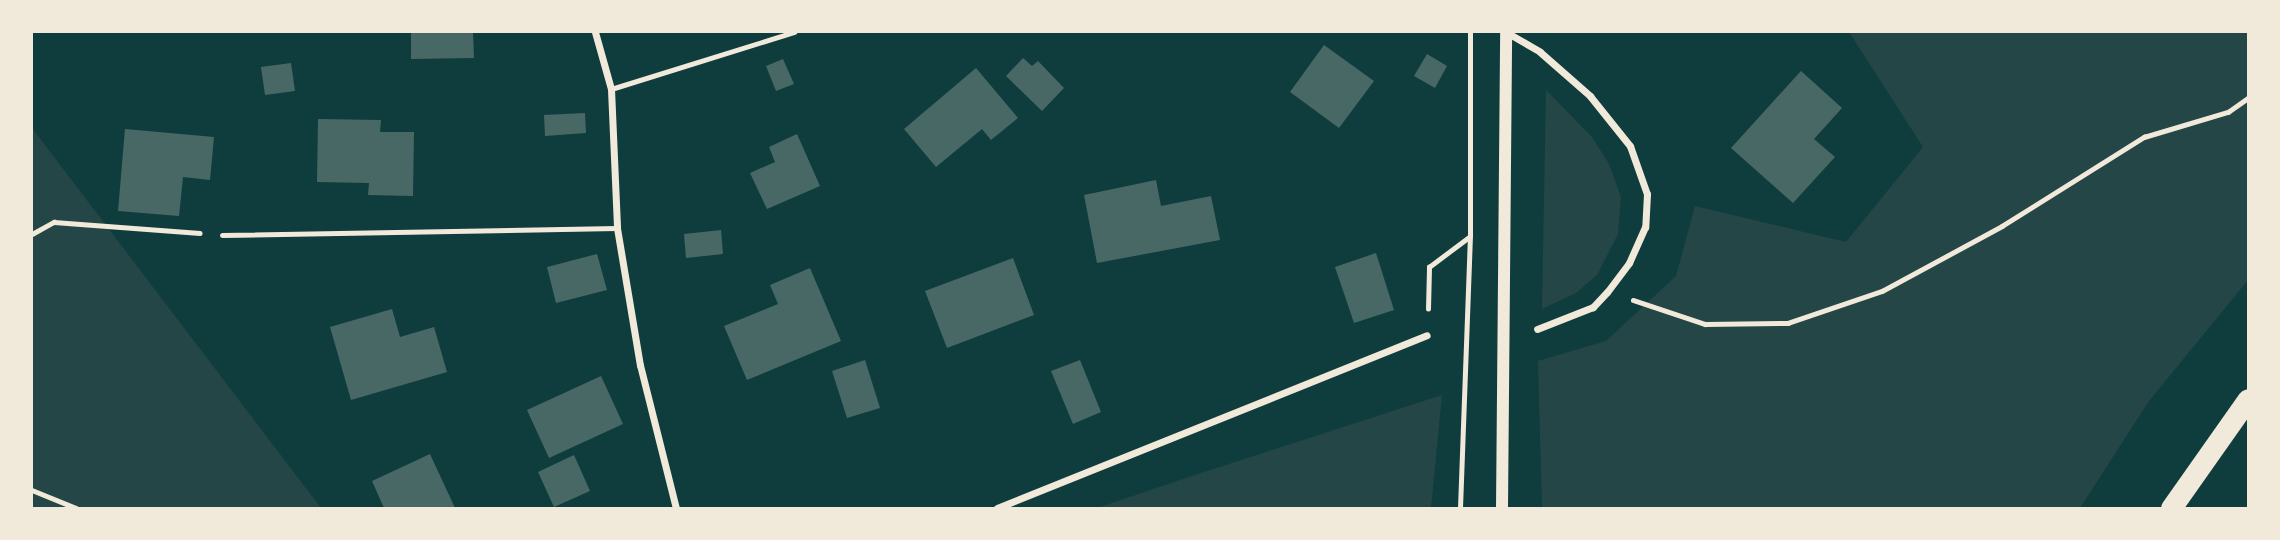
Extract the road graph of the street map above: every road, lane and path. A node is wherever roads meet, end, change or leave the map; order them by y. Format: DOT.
graph roads {
  1 [pos="595,32"];
  2 [pos="794,32"];
  3 [pos="1470,32"];
  4 [pos="1506,32"];
  5 [pos="611,89"];
  6 [pos="2249,98"];
  7 [pos="617,228"];
  8 [pos="32,233"];
  9 [pos="222,235"];
  10 [pos="1470,236"];
  11 [pos="1607,292"];
  12 [pos="1537,329"];
  13 [pos="1427,335"];
  14 [pos="2249,399"];
  15 [pos="32,490"];
  16 [pos="76,509"];
  17 [pos="676,509"];
  18 [pos="998,509"];
  19 [pos="1460,509"];
  20 [pos="1502,509"];
  21 [pos="2171,509"];
  1 -- 5 [label="street"];
  2 -- 5 [label="lane"];
  3 -- 10 [label="path"];
  4 -- 11 [label="street"];
  4 -- 20 [label="street"];
  5 -- 7 [label="street"];
  6 -- 11 [label="path"];
  7 -- 9 [label="lane"];
  7 -- 17 [label="street"];
  8 -- 9 [label="path"];
  10 -- 13 [label="path"];
  10 -- 19 [label="path"];
  11 -- 12 [label="street"];
  13 -- 18 [label="street"];
  14 -- 21 [label="highway"];
  15 -- 16 [label="path"];
}
